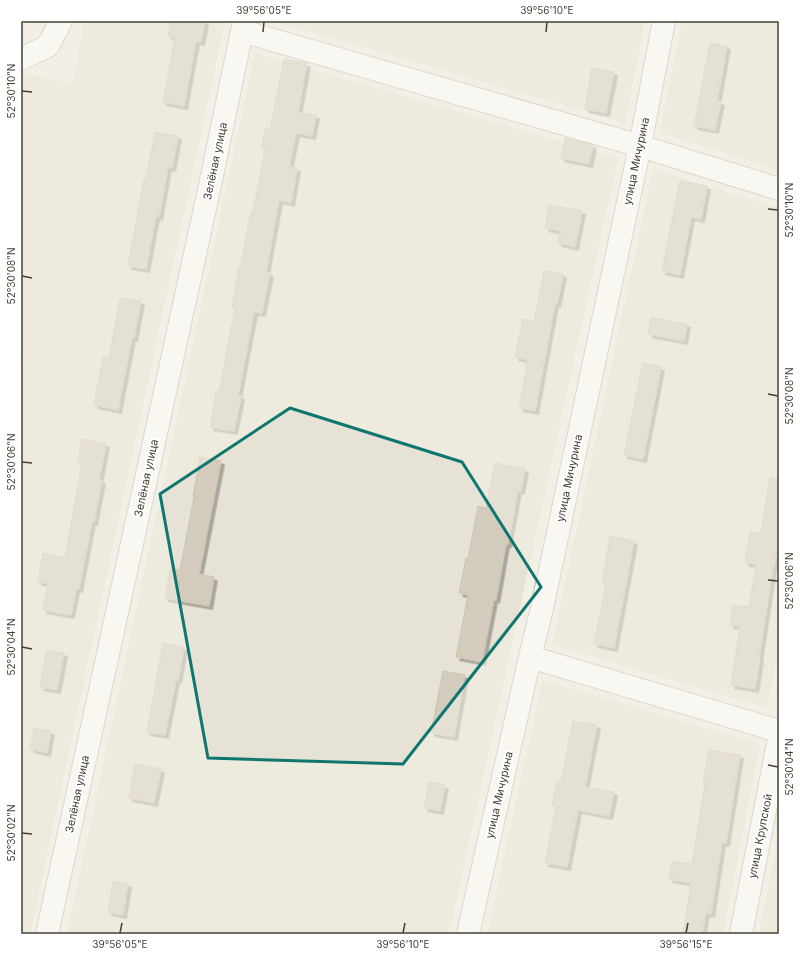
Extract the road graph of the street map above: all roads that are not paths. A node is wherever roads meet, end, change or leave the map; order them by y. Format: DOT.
graph roads {
  1 [pos="60,21"];
  2 [pos="664,21"];
  3 [pos="243,26"];
  4 [pos="21,58"];
  5 [pos="640,146"];
  6 [pos="779,189"];
  7 [pos="530,657"];
  8 [pos="779,731"];
  9 [pos="779,738"];
  10 [pos="47,934"];
  11 [pos="468,934"];
  12 [pos="741,934"];
  1 -- 4 [label="street"];
  2 -- 5 [label="street, улица Мичурина"];
  3 -- 5 [label="street"];
  3 -- 10 [label="street, Зелёная улица"];
  5 -- 6 [label="street"];
  5 -- 7 [label="street, улица Мичурина"];
  7 -- 8 [label="street"];
  7 -- 11 [label="street, улица Мичурина"];
  9 -- 12 [label="street, улица Крупской"];
}
